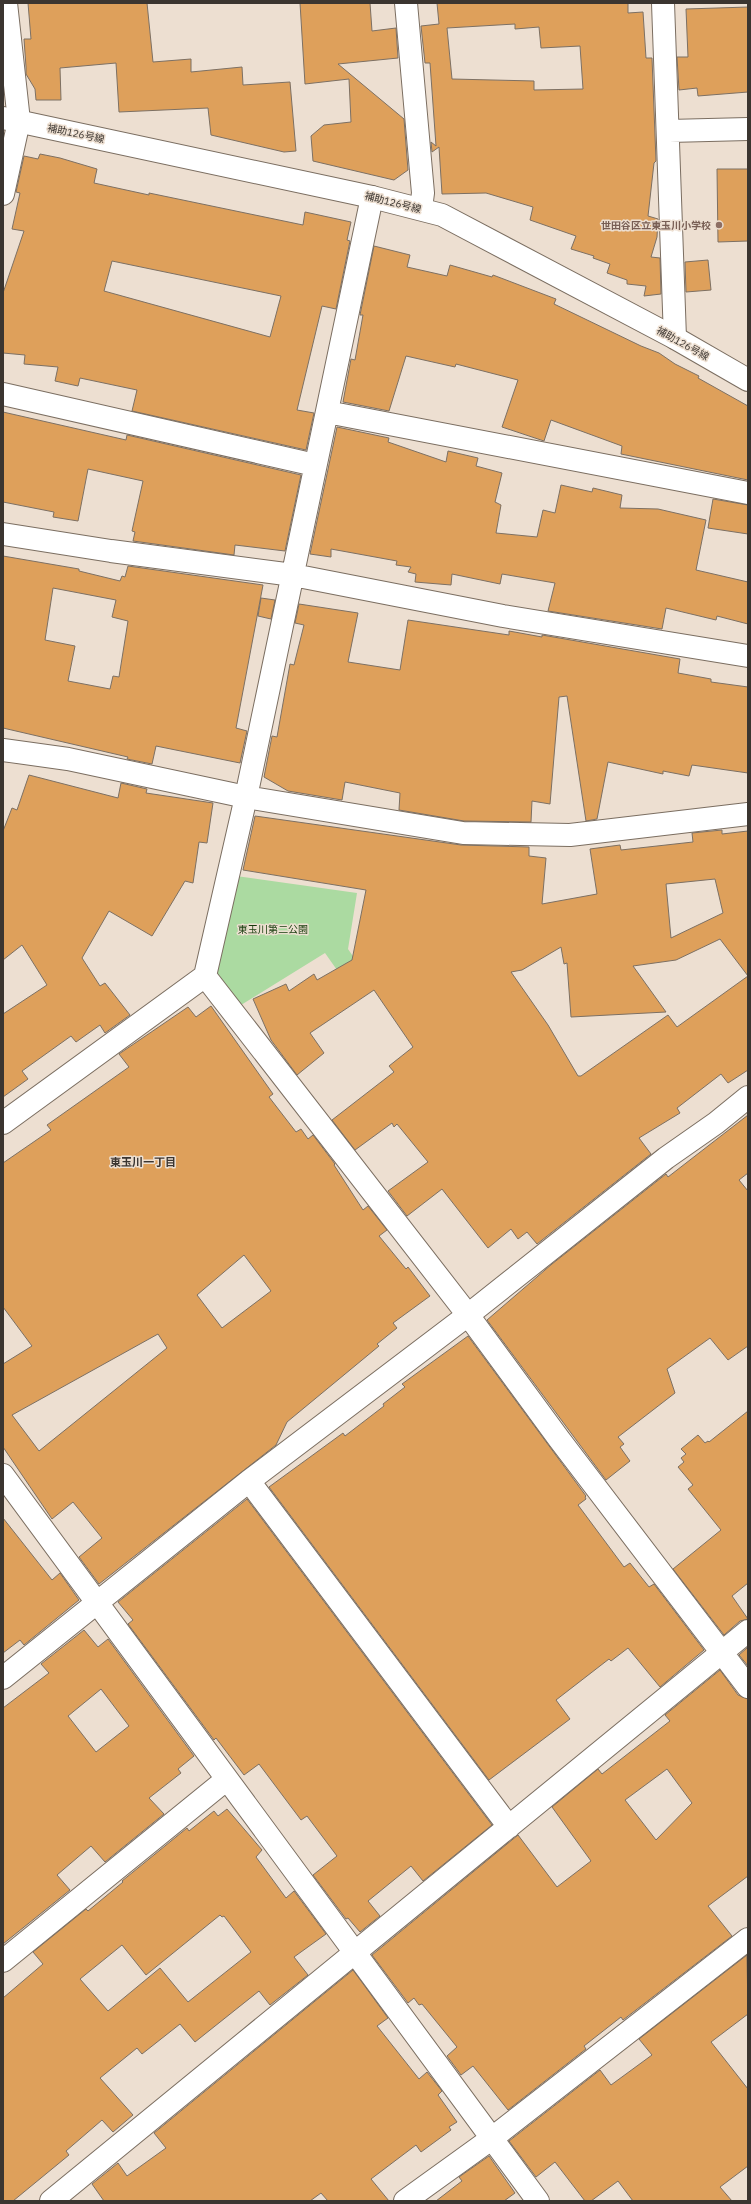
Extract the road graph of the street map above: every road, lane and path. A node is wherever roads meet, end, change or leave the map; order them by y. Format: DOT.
graph roads {
  1 [pos="6,3"];
  2 [pos="406,3"];
  3 [pos="663,3"];
  4 [pos="11,119"];
  5 [pos="748,129"];
  6 [pos="669,131"];
  7 [pos="3,194"];
  8 [pos="372,196"];
  9 [pos="421,208"];
  10 [pos="675,338"];
  11 [pos="748,380"];
  12 [pos="3,394"];
  13 [pos="327,412"];
  14 [pos="316,465"];
  15 [pos="748,493"];
  16 [pos="3,534"];
  17 [pos="293,575"];
  18 [pos="748,656"];
  19 [pos="3,750"];
  20 [pos="246,797"];
  21 [pos="748,814"];
  22 [pos="204,976"];
  23 [pos="748,1097"];
  24 [pos="3,1123"];
  25 [pos="468,1315"];
  26 [pos="3,1475"];
  27 [pos="249,1481"];
  28 [pos="97,1602"];
  29 [pos="748,1631"];
  30 [pos="722,1651"];
  31 [pos="3,1678"];
  32 [pos="748,1687"];
  33 [pos="227,1779"];
  34 [pos="509,1826"];
  35 [pos="748,1939"];
  36 [pos="354,1952"];
  37 [pos="3,1961"];
  38 [pos="491,2139"];
  39 [pos="51,2201"];
  40 [pos="405,2201"];
  41 [pos="538,2201"];
  1 -- 4 [label="street"];
  2 -- 9 [label="street"];
  3 -- 6 [label="street"];
  4 -- 7 [label="street"];
  4 -- 8 [label="street, 補助126号線"];
  5 -- 6 [label="street"];
  6 -- 10 [label="street"];
  8 -- 9 [label="street, 補助126号線"];
  8 -- 13 [label="street"];
  9 -- 10 [label="street, 補助126号線"];
  10 -- 11 [label="street, 補助126号線"];
  12 -- 14 [label="street"];
  13 -- 14 [label="street"];
  13 -- 15 [label="street"];
  14 -- 17 [label="street"];
  16 -- 17 [label="street"];
  17 -- 18 [label="street"];
  17 -- 20 [label="street"];
  19 -- 20 [label="street"];
  20 -- 21 [label="street"];
  20 -- 22 [label="street"];
  22 -- 24 [label="street"];
  22 -- 25 [label="street"];
  23 -- 25 [label="street"];
  25 -- 27 [label="street"];
  25 -- 30 [label="street"];
  26 -- 28 [label="street"];
  27 -- 28 [label="street"];
  27 -- 34 [label="street"];
  28 -- 31 [label="street"];
  28 -- 33 [label="street"];
  29 -- 30 [label="street"];
  30 -- 32 [label="street"];
  30 -- 34 [label="street"];
  33 -- 36 [label="street"];
  33 -- 37 [label="street"];
  34 -- 36 [label="street"];
  35 -- 38 [label="street"];
  36 -- 38 [label="street"];
  36 -- 39 [label="street"];
  38 -- 40 [label="street"];
  38 -- 41 [label="street"];
}
